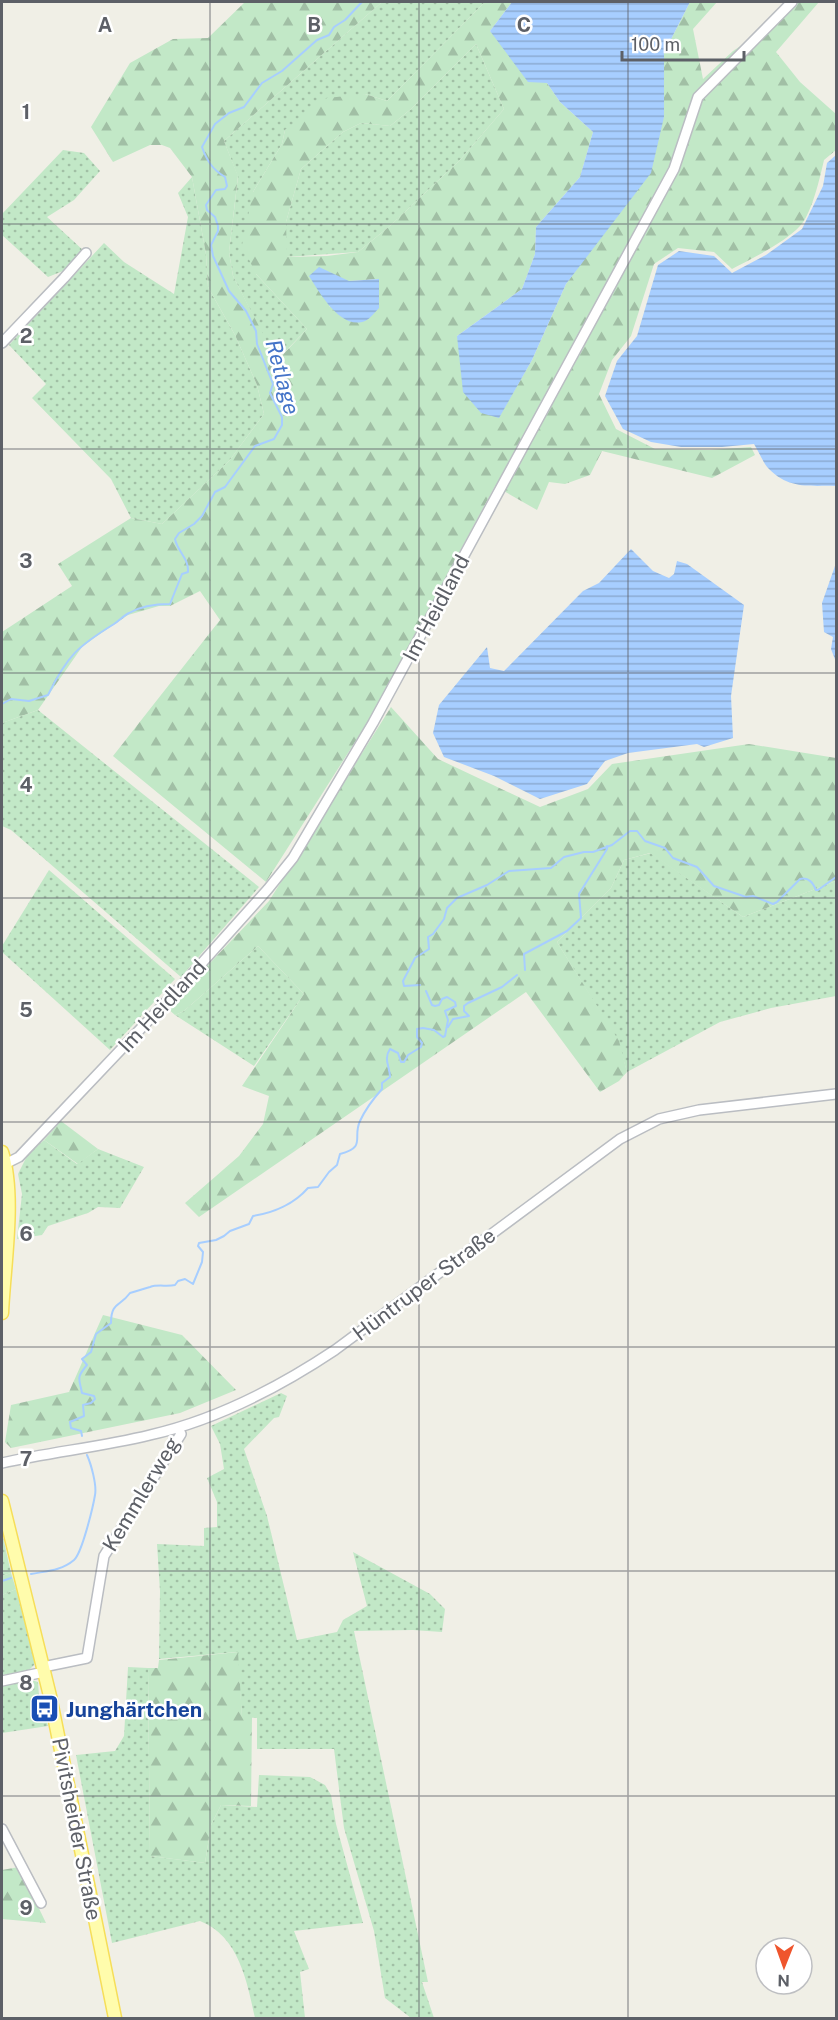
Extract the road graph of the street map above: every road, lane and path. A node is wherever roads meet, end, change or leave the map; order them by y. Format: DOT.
graph roads {
  1 [pos="792,2"];
  2 [pos="86,253"];
  3 [pos="2,343"];
  4 [pos="837,1094"];
  5 [pos="3,1158"];
  6 [pos="2,1313"];
  7 [pos="178,1428"];
  8 [pos="2,1462"];
  9 [pos="2,1501"];
  10 [pos="43,1669"];
  11 [pos="2,1681"];
  12 [pos="2,1829"];
  13 [pos="41,1903"];
  14 [pos="115,2019"];
  1 -- 5 [label="street, Im Heidland"];
  2 -- 3 [label="street"];
  4 -- 7 [label="street, Hüntruper Straße"];
  5 -- 6 [label="main road"];
  7 -- 8 [label="street, Hüntruper Straße"];
  7 -- 10 [label="street, Kemmlerweg"];
  9 -- 10 [label="main road, Pivitsheider Straße"];
  10 -- 11 [label="street"];
  10 -- 14 [label="main road, Pivitsheider Straße"];
  12 -- 13 [label="street"];
}
